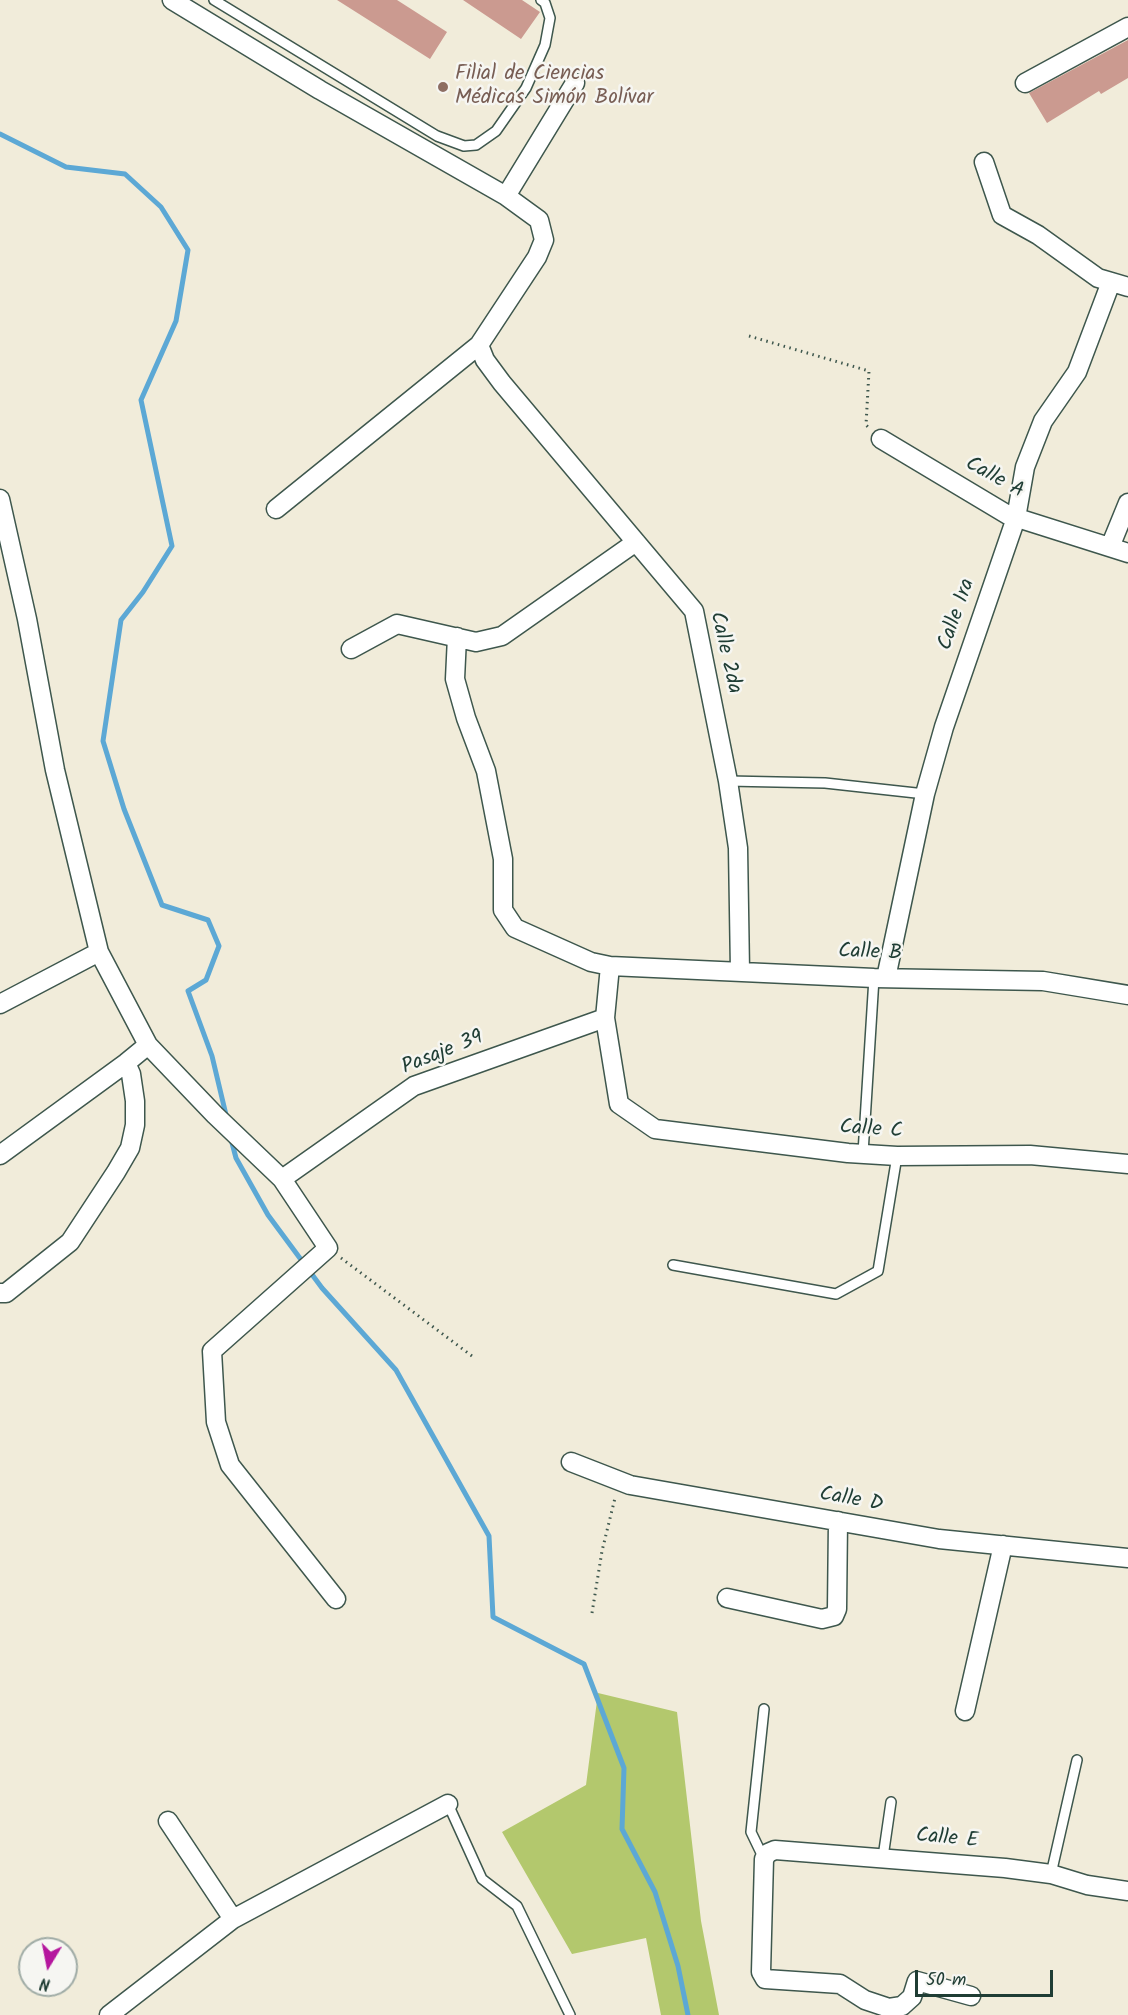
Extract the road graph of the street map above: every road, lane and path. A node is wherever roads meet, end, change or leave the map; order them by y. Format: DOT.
graph roads {
  1 [pos="172,0"];
  2 [pos="214,0"];
  3 [pos="541,0"];
  4 [pos="1128,27"];
  5 [pos="575,83"];
  6 [pos="1025,83"];
  7 [pos="984,162"];
  8 [pos="506,196"];
  9 [pos="1119,284"];
  10 [pos="749,336"];
  11 [pos="479,345"];
  12 [pos="881,439"];
  13 [pos="0,499"];
  14 [pos="1128,503"];
  15 [pos="276,509"];
  16 [pos="1016,518"];
  17 [pos="636,542"];
  18 [pos="1110,547"];
  19 [pos="1128,553"];
  20 [pos="457,638"];
  21 [pos="351,649"];
  22 [pos="728,781"];
  23 [pos="925,794"];
  24 [pos="99,952"];
  25 [pos="610,966"];
  26 [pos="740,971"];
  27 [pos="880,978"];
  28 [pos="1128,995"];
  29 [pos="0,1004"];
  30 [pos="605,1018"];
  31 [pos="148,1045"];
  32 [pos="126,1063"];
  33 [pos="863,1154"];
  34 [pos="0,1155"];
  35 [pos="897,1156"];
  36 [pos="1128,1164"];
  37 [pos="282,1179"];
  38 [pos="328,1248"];
  39 [pos="673,1265"];
  40 [pos="0,1293"];
  41 [pos="472,1356"];
  42 [pos="571,1462"];
  43 [pos="619,1480"];
  44 [pos="838,1521"];
  45 [pos="1003,1545"];
  46 [pos="1128,1558"];
  47 [pos="727,1598"];
  48 [pos="336,1599"];
  49 [pos="591,1613"];
  50 [pos="764,1709"];
  51 [pos="965,1711"];
  52 [pos="1077,1760"];
  53 [pos="891,1802"];
  54 [pos="448,1804"];
  55 [pos="168,1821"];
  56 [pos="883,1857"];
  57 [pos="764,1859"];
  58 [pos="1051,1874"];
  59 [pos="1128,1891"];
  60 [pos="234,1919"];
  61 [pos="971,1996"];
  62 [pos="110,2015"];
  63 [pos="570,2015"];
  1 -- 8 [label="street"];
  2 -- 3 [label="lane"];
  4 -- 6 [label="street"];
  5 -- 8 [label="street"];
  7 -- 9 [label="street"];
  8 -- 11 [label="street"];
  9 -- 16 [label="street, Calle 1ra"];
  10 -- 12 [label="path"];
  11 -- 15 [label="street"];
  11 -- 17 [label="street, Calle 2da"];
  12 -- 16 [label="street, Calle A"];
  13 -- 24 [label="street"];
  14 -- 18 [label="street"];
  16 -- 18 [label="street, Calle A"];
  16 -- 23 [label="street, Calle 1ra"];
  17 -- 20 [label="street"];
  17 -- 22 [label="street, Calle 2da"];
  18 -- 19 [label="street, Calle A"];
  20 -- 21 [label="street"];
  20 -- 25 [label="street, Calle B"];
  22 -- 23 [label="lane"];
  22 -- 26 [label="street, Calle 2da"];
  23 -- 27 [label="street, Calle 1ra"];
  24 -- 29 [label="street"];
  24 -- 31 [label="street"];
  25 -- 26 [label="street, Calle B"];
  25 -- 30 [label="street"];
  26 -- 27 [label="street, Calle B"];
  27 -- 28 [label="street, Calle B"];
  27 -- 33 [label="lane"];
  30 -- 33 [label="street, Calle C"];
  30 -- 37 [label="street, Pasaje 39"];
  31 -- 32 [label="street"];
  31 -- 37 [label="street"];
  32 -- 34 [label="street"];
  32 -- 40 [label="street"];
  33 -- 35 [label="street, Calle C"];
  35 -- 36 [label="street, Calle C"];
  35 -- 39 [label="lane"];
  37 -- 38 [label="street"];
  38 -- 41 [label="path"];
  38 -- 48 [label="street"];
  42 -- 43 [label="street, Calle D"];
  43 -- 44 [label="street, Calle D"];
  43 -- 49 [label="path"];
  44 -- 45 [label="street, Calle D"];
  44 -- 47 [label="street"];
  45 -- 46 [label="street, Calle D"];
  45 -- 51 [label="street"];
  50 -- 57 [label="lane"];
  52 -- 58 [label="lane"];
  53 -- 56 [label="lane"];
  54 -- 60 [label="street"];
  54 -- 63 [label="lane"];
  55 -- 60 [label="street"];
  56 -- 57 [label="street, Calle E"];
  56 -- 58 [label="street, Calle E"];
  57 -- 61 [label="street"];
  58 -- 59 [label="street, Calle E"];
  60 -- 62 [label="street"];
}
